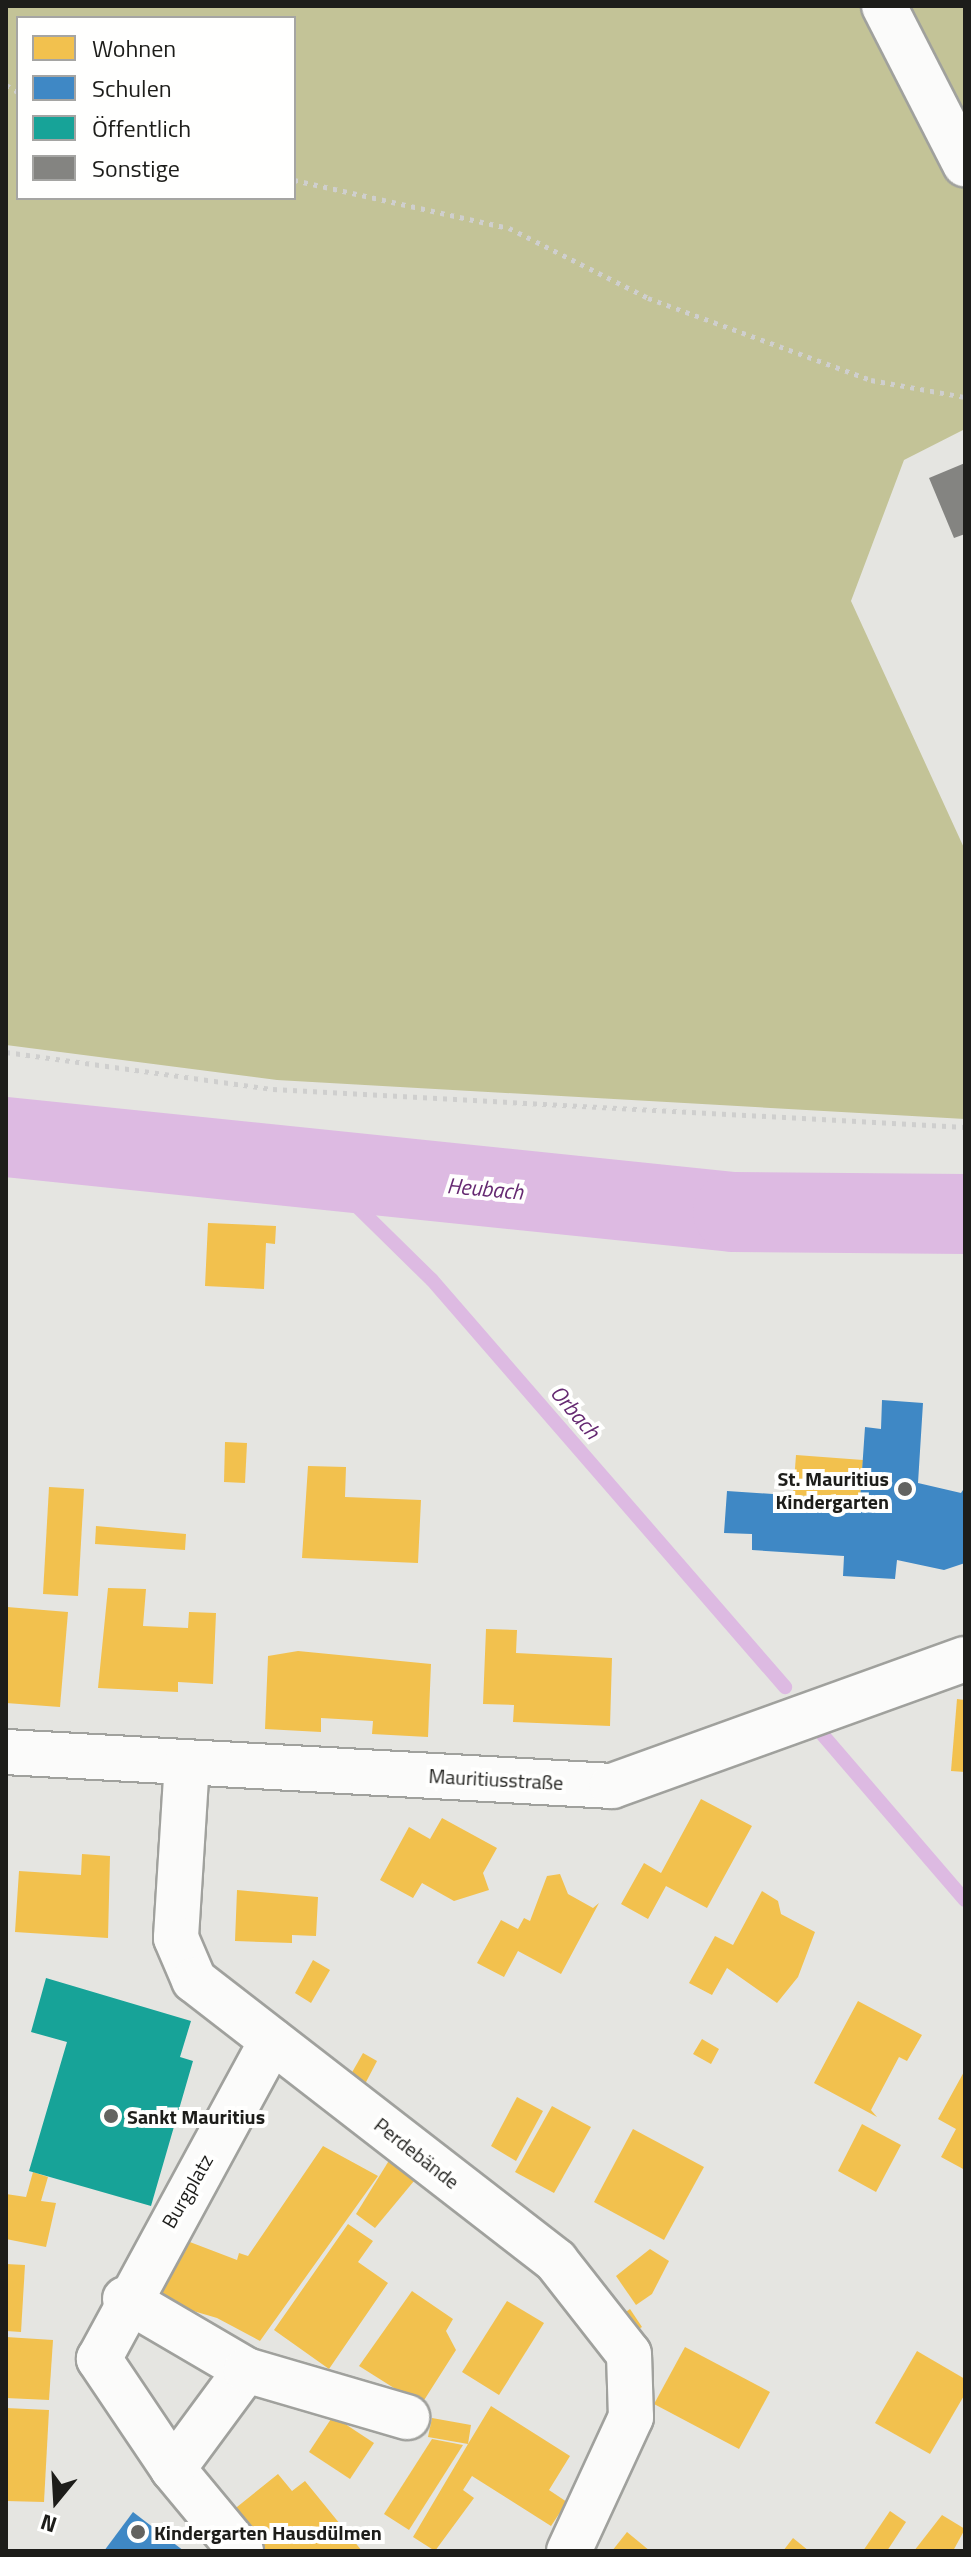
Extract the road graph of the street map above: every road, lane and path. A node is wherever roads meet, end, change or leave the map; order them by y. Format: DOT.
graph roads {
  1 [pos="884,6"];
  2 [pos="965,164"];
  3 [pos="296,180"];
  4 [pos="965,397"];
  5 [pos="6,1052"];
  6 [pos="965,1127"];
  7 [pos="965,1659"];
  8 [pos="6,1752"];
  9 [pos="187,1762"];
  10 [pos="272,2041"];
  11 [pos="125,2299"];
  12 [pos="246,2370"];
  13 [pos="407,2417"];
  14 [pos="173,2469"];
  15 [pos="241,2551"];
  16 [pos="569,2551"];
  1 -- 2 [label="street"];
  3 -- 4 [label="path"];
  5 -- 6 [label="path"];
  7 -- 9 [label="street, Mauritiusstraße"];
  8 -- 9 [label="street, Mauritiusstraße"];
  9 -- 10 [label="street, Perdebände"];
  10 -- 11 [label="street, Burgplatz"];
  10 -- 16 [label="street, Perdebände"];
  11 -- 12 [label="street"];
  11 -- 14 [label="street, Burgplatz"];
  12 -- 13 [label="street"];
  12 -- 14 [label="street"];
  14 -- 15 [label="street, Burgplatz"];
}
